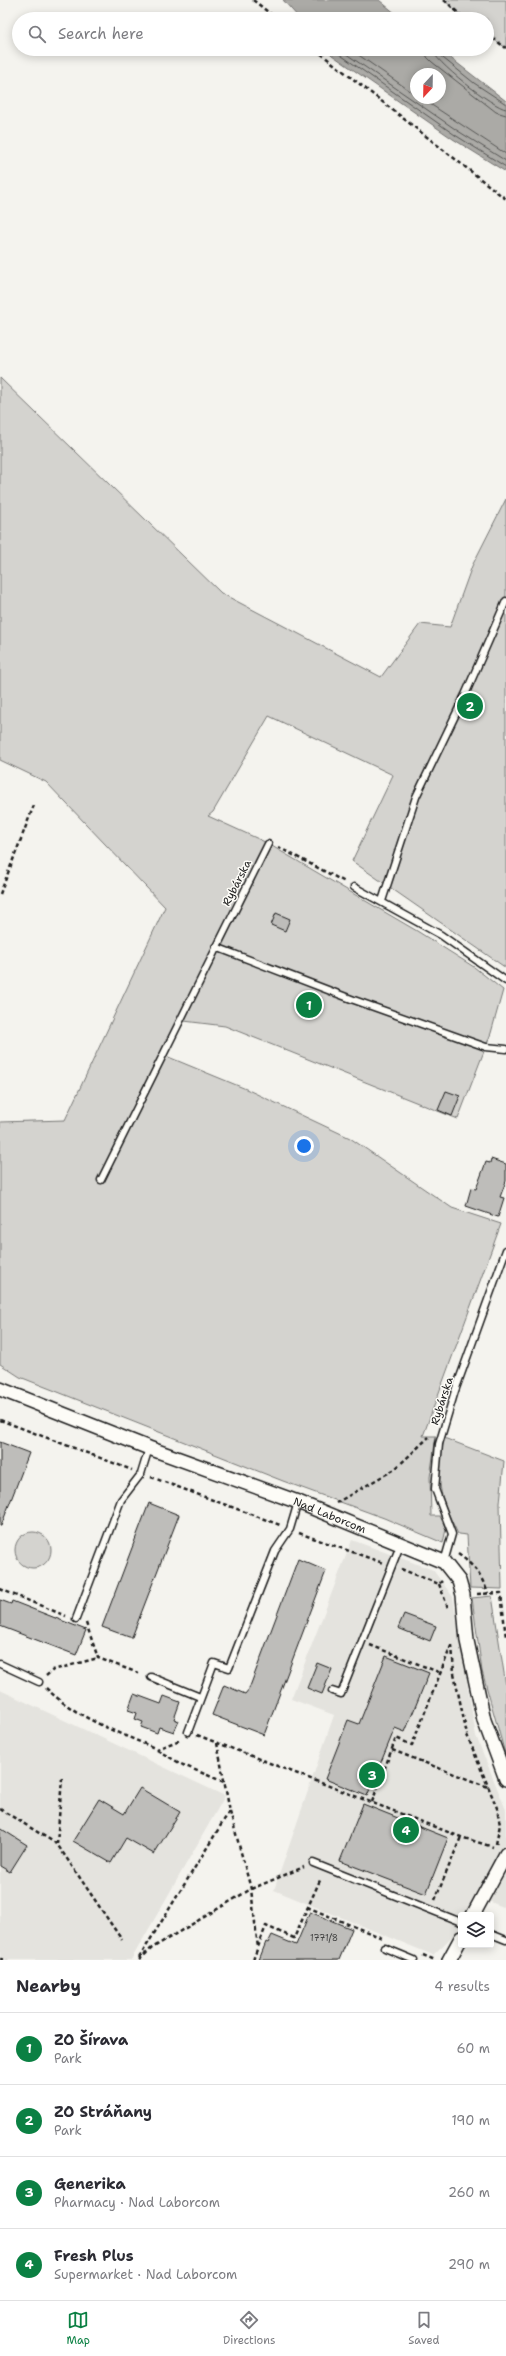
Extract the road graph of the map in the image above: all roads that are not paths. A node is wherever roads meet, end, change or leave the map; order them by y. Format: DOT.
graph roads {
  1 [pos="506,601"];
  2 [pos="268,844"];
  3 [pos="354,887"];
  4 [pos="382,901"];
  5 [pos="216,946"];
  6 [pos="506,981"];
  7 [pos="506,1049"];
  8 [pos="101,1180"];
  9 [pos="506,1250"];
  10 [pos="0,1389"];
  11 [pos="149,1448"];
  12 [pos="298,1502"];
  13 [pos="401,1543"];
  14 [pos="444,1562"];
  15 [pos="76,1619"];
  16 [pos="0,1664"];
  17 [pos="151,1677"];
  18 [pos="39,1682"];
  19 [pos="332,1691"];
  20 [pos="200,1697"];
  21 [pos="188,1732"];
  22 [pos="506,1779"];
  23 [pos="501,1851"];
  24 [pos="313,1863"];
  25 [pos="474,1912"];
  26 [pos="458,1921"];
  27 [pos="494,1935"];
  28 [pos="506,1940"];
  29 [pos="458,1944"];
  30 [pos="385,1948"];
  31 [pos="414,1960"];
  32 [pos="449,1960"];
  1 -- 4 [label="lane"];
  2 -- 5 [label="lane, Rybárska"];
  3 -- 4 [label="lane"];
  4 -- 6 [label="lane"];
  5 -- 7 [label="lane"];
  5 -- 8 [label="lane, Rybárska"];
  9 -- 14 [label="lane, Rybárska"];
  10 -- 11 [label="street, Nad Laborcom"];
  11 -- 12 [label="street, Nad Laborcom"];
  11 -- 15 [label="lane"];
  12 -- 13 [label="street, Nad Laborcom"];
  12 -- 20 [label="lane"];
  13 -- 14 [label="street, Nad Laborcom"];
  13 -- 19 [label="lane"];
  14 -- 22 [label="street, Nad Laborcom"];
  16 -- 18 [label="lane"];
  17 -- 20 [label="lane"];
  20 -- 21 [label="lane"];
  23 -- 25 [label="street"];
  24 -- 26 [label="lane"];
  27 -- 28 [label="lane"];
  29 -- 32 [label="street"];
  30 -- 31 [label="lane"];
}
